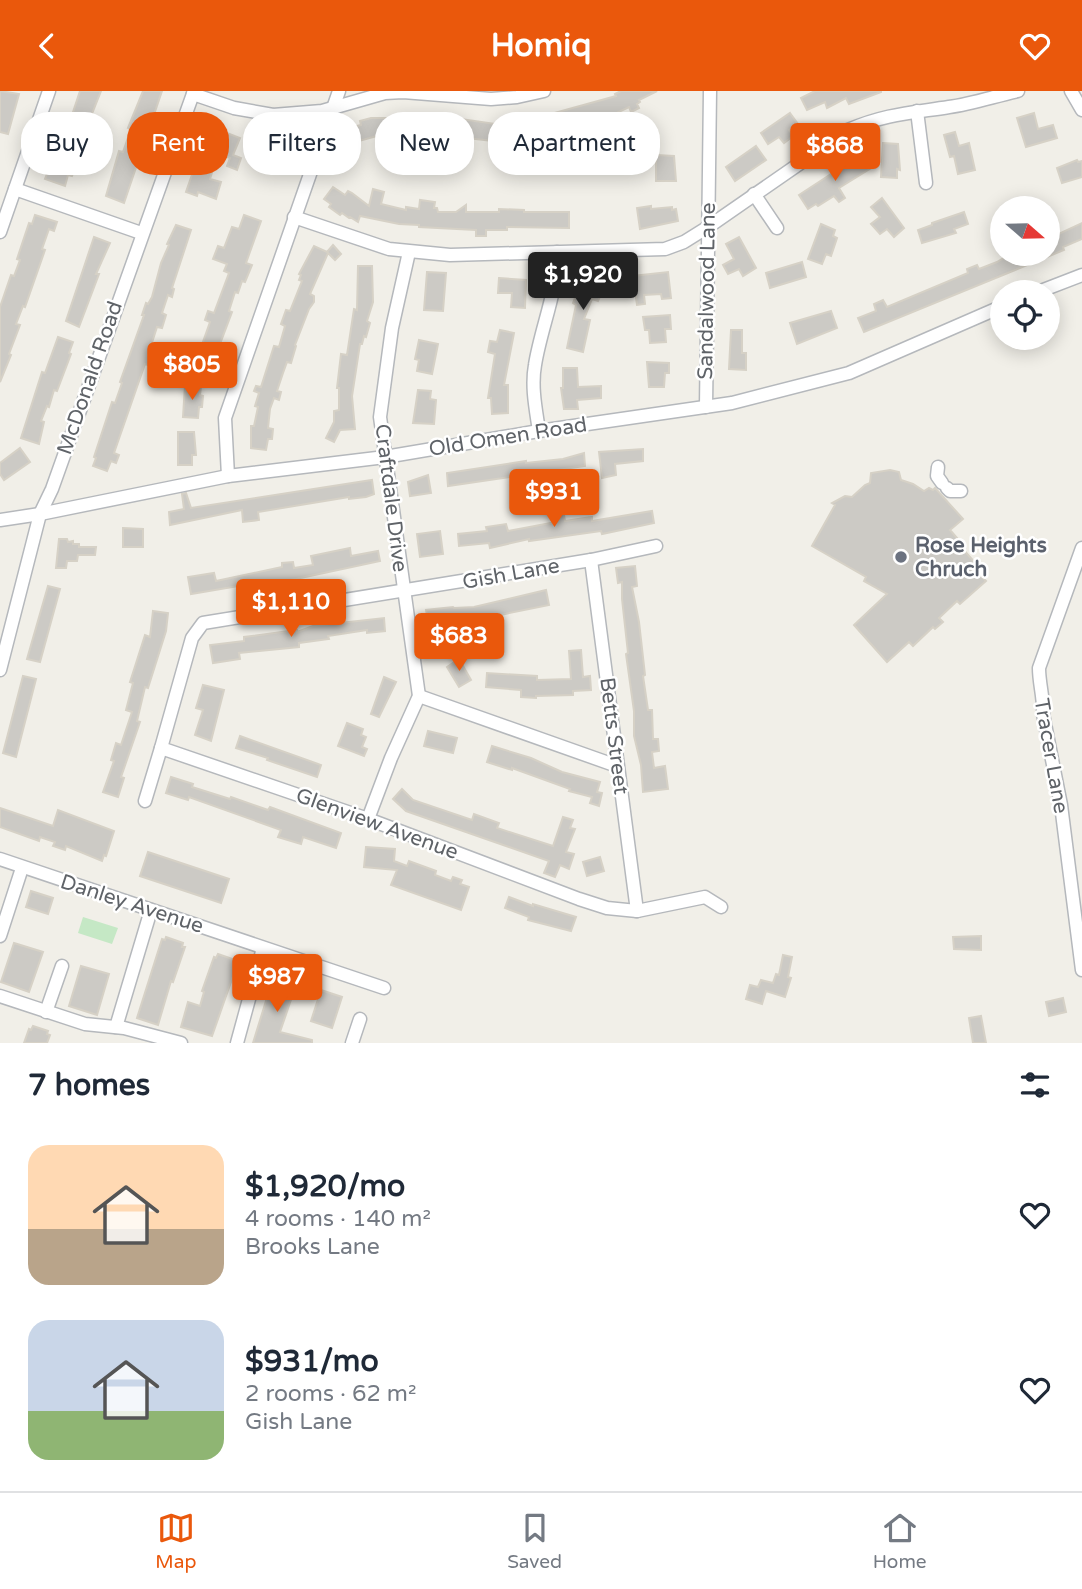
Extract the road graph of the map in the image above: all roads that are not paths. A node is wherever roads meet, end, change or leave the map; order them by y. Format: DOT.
graph roads {
  1 [pos="49,91"];
  2 [pos="339,91"];
  3 [pos="544,91"];
  4 [pos="710,91"];
  5 [pos="1018,91"];
  6 [pos="1071,91"];
  7 [pos="193,92"];
  8 [pos="333,107"];
  9 [pos="1082,110"];
  10 [pos="918,111"];
  11 [pos="926,183"];
  12 [pos="15,189"];
  13 [pos="754,194"];
  14 [pos="294,217"];
  15 [pos="708,227"];
  16 [pos="777,228"];
  17 [pos="0,232"];
  18 [pos="141,233"];
  19 [pos="557,252"];
  20 [pos="409,253"];
  21 [pos="1082,275"];
  22 [pos="1060,284"];
  23 [pos="990,312"];
  24 [pos="706,407"];
  25 [pos="539,431"];
  26 [pos="385,457"];
  27 [pos="938,467"];
  28 [pos="228,476"];
  29 [pos="961,491"];
  30 [pos="40,514"];
  31 [pos="0,520"];
  32 [pos="656,546"];
  33 [pos="1082,548"];
  34 [pos="591,560"];
  35 [pos="404,592"];
  36 [pos="0,670"];
  37 [pos="419,695"];
  38 [pos="161,748"];
  39 [pos="617,766"];
  40 [pos="145,801"];
  41 [pos="368,820"];
  42 [pos="0,859"];
  43 [pos="22,867"];
  44 [pos="721,907"];
  45 [pos="151,910"];
  46 [pos="637,911"];
  47 [pos="0,936"];
  48 [pos="262,947"];
  49 [pos="62,966"];
  50 [pos="1082,970"];
  51 [pos="384,988"];
  52 [pos="0,996"];
  53 [pos="46,1012"];
  54 [pos="360,1019"];
  55 [pos="116,1027"];
  56 [pos="181,1043"];
  57 [pos="237,1043"];
  58 [pos="352,1043"];
  1 -- 12 [label="street"];
  2 -- 8 [label="street"];
  3 -- 8 [label="street"];
  4 -- 15 [label="street, Sandalwood Lane"];
  5 -- 10 [label="street"];
  6 -- 9 [label="street"];
  7 -- 8 [label="street"];
  7 -- 18 [label="street, McDonald Road"];
  8 -- 14 [label="street"];
  10 -- 11 [label="street"];
  10 -- 13 [label="street"];
  12 -- 17 [label="street"];
  12 -- 18 [label="street"];
  13 -- 15 [label="street"];
  13 -- 16 [label="street"];
  14 -- 20 [label="street"];
  14 -- 28 [label="street"];
  15 -- 19 [label="street"];
  15 -- 24 [label="street, Sandalwood Lane"];
  18 -- 30 [label="street, McDonald Road"];
  19 -- 20 [label="street"];
  19 -- 25 [label="street"];
  20 -- 26 [label="street, Craftdale Drive"];
  21 -- 22 [label="street"];
  23 -- 24 [label="street, Old Omen Road"];
  24 -- 25 [label="street, Old Omen Road"];
  25 -- 26 [label="street, Old Omen Road"];
  26 -- 28 [label="street, Old Omen Road"];
  26 -- 35 [label="street, Craftdale Drive"];
  27 -- 29 [label="street"];
  28 -- 30 [label="street, Old Omen Road"];
  30 -- 31 [label="street, Old Omen Road"];
  30 -- 36 [label="street, McDonald Road"];
  32 -- 34 [label="street, Gish Lane"];
  33 -- 50 [label="street, Tracer Lane"];
  34 -- 35 [label="street, Gish Lane"];
  34 -- 39 [label="street, Betts Street"];
  35 -- 37 [label="street, Craftdale Drive"];
  35 -- 38 [label="street, Gish Lane"];
  37 -- 39 [label="street"];
  37 -- 41 [label="street"];
  38 -- 40 [label="street"];
  38 -- 41 [label="street, Glenview Avenue"];
  39 -- 46 [label="street, Betts Street"];
  41 -- 46 [label="street, Glenview Avenue"];
  42 -- 43 [label="street, Danley Avenue"];
  43 -- 45 [label="street, Danley Avenue"];
  43 -- 47 [label="street"];
  44 -- 46 [label="street, Glenview Avenue"];
  45 -- 48 [label="street, Danley Avenue"];
  45 -- 55 [label="street"];
  48 -- 51 [label="street, Danley Avenue"];
  48 -- 57 [label="street"];
  49 -- 53 [label="street"];
  52 -- 53 [label="street"];
  53 -- 55 [label="street"];
  54 -- 58 [label="street"];
  55 -- 56 [label="street"];
}
